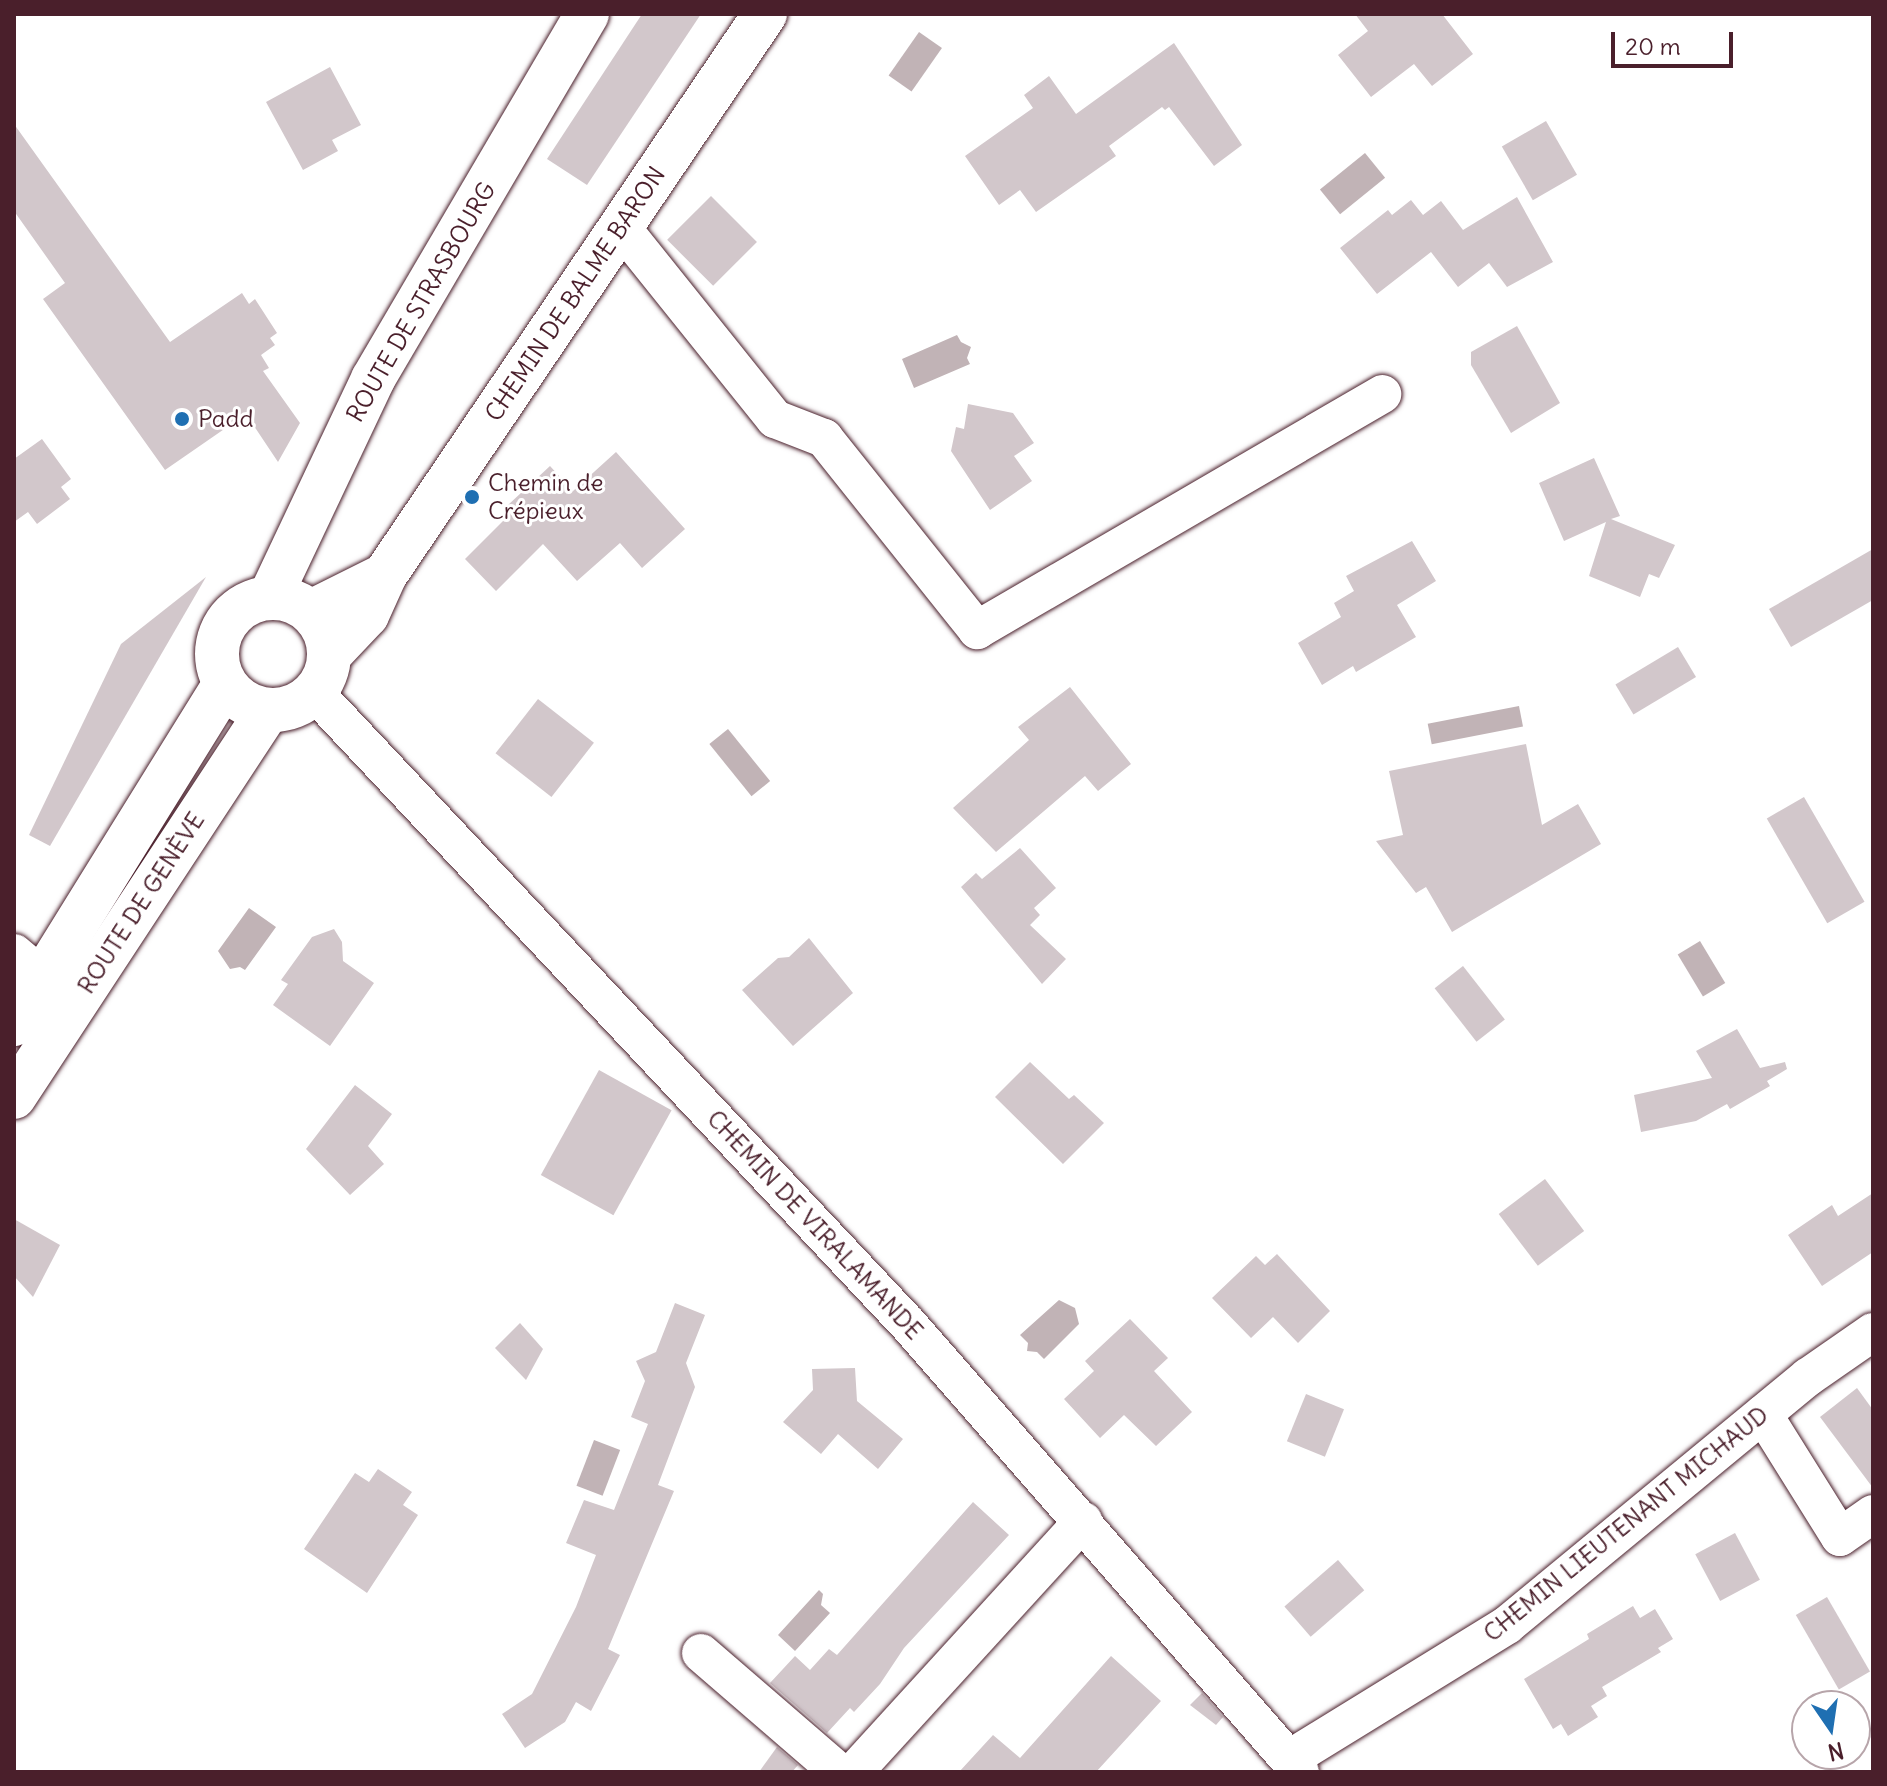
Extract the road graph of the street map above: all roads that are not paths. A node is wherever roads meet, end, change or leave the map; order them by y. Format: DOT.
graph roads {
  1 [pos="587,14"];
  2 [pos="765,14"];
  3 [pos="621,227"];
  4 [pos="1382,394"];
  5 [pos="385,575"];
  6 [pos="270,597"];
  7 [pos="311,612"];
  8 [pos="321,674"];
  9 [pos="225,684"];
  10 [pos="268,710"];
  11 [pos="29,966"];
  12 [pos="14,1024"];
  13 [pos="14,1097"];
  14 [pos="1873,1332"];
  15 [pos="1763,1414"];
  16 [pos="1873,1514"];
  17 [pos="1083,1521"];
  18 [pos="701,1653"];
  19 [pos="1295,1765"];
  20 [pos="839,1772"];
  21 [pos="854,1772"];
  1 -- 6 [label="main road, ROUTE DE STRASBOURG"];
  2 -- 3 [label="main road, CHEMIN DE BALME BARON"];
  3 -- 4 [label="street"];
  3 -- 5 [label="main road, CHEMIN DE BALME BARON"];
  5 -- 7 [label="main road, CHEMIN DE BALME BARON"];
  5 -- 8 [label="main road, CHEMIN DE BALME BARON"];
  6 -- 7 [label="main road"];
  6 -- 9 [label="main road"];
  7 -- 8 [label="main road"];
  8 -- 10 [label="main road"];
  8 -- 17 [label="street, CHEMIN DE VIRALAMANDE"];
  9 -- 10 [label="main road"];
  9 -- 11 [label="main road, ROUTE DE GENÈVE"];
  10 -- 13 [label="main road, ROUTE DE GENÈVE"];
  11 -- 12 [label="main road, ROUTE DE GENÈVE"];
  14 -- 15 [label="street, CHEMIN LIEUTENANT MICHAUD"];
  15 -- 16 [label="street"];
  15 -- 19 [label="street, CHEMIN LIEUTENANT MICHAUD"];
  17 -- 19 [label="street, CHEMIN DE VIRALAMANDE"];
  17 -- 21 [label="street"];
  18 -- 20 [label="street"];
}
